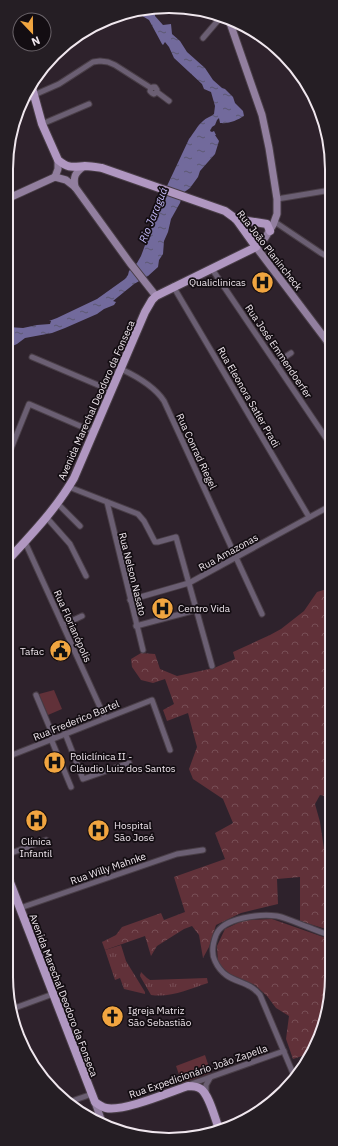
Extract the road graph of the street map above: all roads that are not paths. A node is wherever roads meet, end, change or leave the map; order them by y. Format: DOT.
graph roads {
  1 [pos="219,21"];
  2 [pos="231,26"];
  3 [pos="203,38"];
  4 [pos="34,95"];
  5 [pos="31,96"];
  6 [pos="170,101"];
  7 [pos="89,104"];
  8 [pos="42,124"];
  9 [pos="58,160"];
  10 [pos="83,166"];
  11 [pos="56,177"];
  12 [pos="75,187"];
  13 [pos="325,191"];
  14 [pos="13,196"];
  15 [pos="277,199"];
  16 [pos="236,219"];
  17 [pos="275,222"];
  18 [pos="270,231"];
  19 [pos="256,247"];
  20 [pos="325,255"];
  21 [pos="212,269"];
  22 [pos="173,286"];
  23 [pos="156,296"];
  24 [pos="325,338"];
  25 [pos="291,353"];
  26 [pos="32,357"];
  27 [pos="276,363"];
  28 [pos="121,369"];
  29 [pos="112,391"];
  30 [pos="94,432"];
  31 [pos="325,436"];
  32 [pos="13,444"];
  33 [pos="69,487"];
  34 [pos="107,502"];
  35 [pos="58,504"];
  36 [pos="325,509"];
  37 [pos="47,518"];
  38 [pos="309,518"];
  39 [pos="80,526"];
  40 [pos="25,542"];
  41 [pos="13,555"];
  42 [pos="236,558"];
  43 [pos="86,576"];
  44 [pos="189,583"];
  45 [pos="130,600"];
  46 [pos="196,610"];
  47 [pos="262,614"];
  48 [pos="82,616"];
  49 [pos="63,625"];
  50 [pos="136,626"];
  51 [pos="143,650"];
  52 [pos="212,666"];
  53 [pos="36,695"];
  54 [pos="105,718"];
  55 [pos="65,733"];
  56 [pos="52,738"];
  57 [pos="170,750"];
  58 [pos="13,754"];
  59 [pos="129,763"];
  60 [pos="71,787"];
  61 [pos="46,840"];
  62 [pos="203,850"];
  63 [pos="13,852"];
  64 [pos="13,898"];
  65 [pos="20,908"];
  66 [pos="325,934"];
  67 [pos="53,994"];
  68 [pos="16,1008"];
  69 [pos="284,1051"];
  70 [pos="293,1072"];
  71 [pos="211,1077"];
  72 [pos="188,1086"];
  73 [pos="92,1094"];
  74 [pos="206,1094"];
  75 [pos="73,1100"];
  76 [pos="95,1102"];
  77 [pos="101,1117"];
  78 [pos="218,1125"];
  1 -- 3 [label="street"];
  2 -- 15 [label="main road"];
  4 -- 5 [label="main road"];
  4 -- 6 [label="street"];
  4 -- 8 [label="main road"];
  7 -- 8 [label="street"];
  8 -- 9 [label="main road"];
  9 -- 10 [label="main road, Rua João Planincheck"];
  9 -- 11 [label="main road"];
  10 -- 12 [label="main road"];
  10 -- 16 [label="main road, Rua João Planincheck"];
  11 -- 12 [label="main road"];
  11 -- 14 [label="main road"];
  12 -- 23 [label="main road"];
  13 -- 15 [label="street"];
  15 -- 17 [label="main road"];
  16 -- 18 [label="main road"];
  16 -- 19 [label="main road, Rua João Planincheck"];
  17 -- 18 [label="main road"];
  17 -- 20 [label="street"];
  18 -- 19 [label="main road"];
  19 -- 21 [label="main road"];
  19 -- 24 [label="main road, Rua João Planincheck"];
  21 -- 22 [label="main road"];
  21 -- 27 [label="street, Rua José Emmendoerfer"];
  22 -- 23 [label="main road"];
  22 -- 38 [label="street, Rua Eleonora Satler Pradi"];
  23 -- 28 [label="main road, Avenida Marechal Deodoro da Fonseca"];
  25 -- 27 [label="street"];
  26 -- 29 [label="street"];
  27 -- 31 [label="street, Rua José Emmendoerfer"];
  28 -- 29 [label="main road, Avenida Marechal Deodoro da Fonseca"];
  28 -- 42 [label="street, Rua Conrad Riegel"];
  29 -- 30 [label="main road, Avenida Marechal Deodoro da Fonseca"];
  30 -- 32 [label="street"];
  30 -- 33 [label="main road, Avenida Marechal Deodoro da Fonseca"];
  33 -- 34 [label="street"];
  33 -- 35 [label="main road, Avenida Marechal Deodoro da Fonseca"];
  34 -- 44 [label="street"];
  34 -- 45 [label="street, Rua Nelson Nasato"];
  35 -- 37 [label="main road, Avenida Marechal Deodoro da Fonseca"];
  35 -- 39 [label="street"];
  36 -- 38 [label="street, Rua Amazonas"];
  37 -- 40 [label="main road, Avenida Marechal Deodoro da Fonseca"];
  37 -- 43 [label="street"];
  38 -- 42 [label="street, Rua Amazonas"];
  40 -- 41 [label="main road, Avenida Marechal Deodoro da Fonseca"];
  40 -- 49 [label="street, Rua Florianópolis"];
  42 -- 44 [label="street, Rua Amazonas"];
  42 -- 47 [label="street, Rua Conrad Riegel"];
  44 -- 45 [label="street, Rua Amazonas"];
  44 -- 46 [label="street"];
  45 -- 50 [label="street, Rua Nelson Nasato"];
  46 -- 50 [label="street"];
  46 -- 52 [label="street"];
  48 -- 49 [label="street"];
  49 -- 54 [label="street, Rua Florianópolis"];
  50 -- 51 [label="street, Rua Nelson Nasato"];
  53 -- 56 [label="street"];
  54 -- 55 [label="street, Rua Frederico Bartel"];
  54 -- 57 [label="street, Rua Frederico Bartel"];
  55 -- 56 [label="street, Rua Frederico Bartel"];
  55 -- 59 [label="street"];
  56 -- 58 [label="street, Rua Frederico Bartel"];
  56 -- 60 [label="street"];
  61 -- 63 [label="street"];
  62 -- 65 [label="street, Rua Willy Mahnke"];
  64 -- 65 [label="main road, Avenida Marechal Deodoro da Fonseca"];
  65 -- 67 [label="main road, Avenida Marechal Deodoro da Fonseca"];
  66 -- 69 [label="street"];
  67 -- 68 [label="street"];
  67 -- 73 [label="main road, Avenida Marechal Deodoro da Fonseca"];
  69 -- 70 [label="street"];
  69 -- 71 [label="street, Rua Expedicionário João Zapella"];
  71 -- 72 [label="street, Rua Expedicionário João Zapella"];
  71 -- 74 [label="street"];
  72 -- 74 [label="main road"];
  72 -- 76 [label="main road, Rua Expedicionário João Zapella"];
  73 -- 75 [label="street"];
  73 -- 76 [label="main road, Avenida Marechal Deodoro da Fonseca"];
  74 -- 78 [label="main road"];
  76 -- 77 [label="main road, Avenida Marechal Deodoro da Fonseca"];
}
